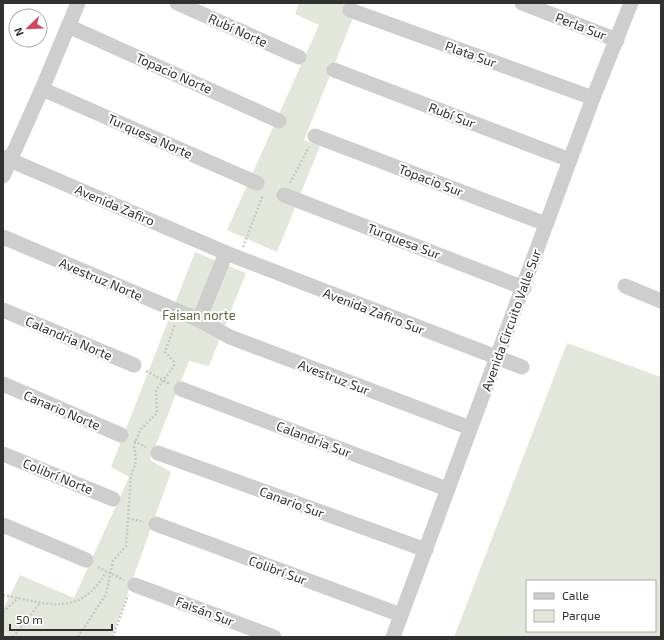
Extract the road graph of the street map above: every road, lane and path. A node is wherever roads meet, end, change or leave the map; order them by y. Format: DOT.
graph roads {
  1 [pos="78,3"];
  2 [pos="177,3"];
  3 [pos="522,3"];
  4 [pos="631,3"];
  5 [pos="350,10"];
  6 [pos="68,26"];
  7 [pos="617,40"];
  8 [pos="300,57"];
  9 [pos="334,70"];
  10 [pos="42,89"];
  11 [pos="593,98"];
  12 [pos="279,121"];
  13 [pos="315,136"];
  14 [pos="6,159"];
  15 [pos="570,160"];
  16 [pos="3,176"];
  17 [pos="260,189"];
  18 [pos="284,195"];
  19 [pos="546,224"];
  20 [pos="3,237"];
  21 [pos="233,255"];
  22 [pos="624,286"];
  23 [pos="524,288"];
  24 [pos="661,301"];
  25 [pos="3,310"];
  26 [pos="180,312"];
  27 [pos="199,320"];
  28 [pos="497,358"];
  29 [pos="134,366"];
  30 [pos="522,368"];
  31 [pos="163,380"];
  32 [pos="3,384"];
  33 [pos="181,389"];
  34 [pos="470,428"];
  35 [pos="121,435"];
  36 [pos="135,441"];
  37 [pos="3,454"];
  38 [pos="158,454"];
  39 [pos="447,489"];
  40 [pos="113,499"];
  41 [pos="156,524"];
  42 [pos="3,525"];
  43 [pos="426,550"];
  44 [pos="86,560"];
  45 [pos="106,572"];
  46 [pos="110,575"];
  47 [pos="134,584"];
  48 [pos="3,595"];
  49 [pos="18,598"];
  50 [pos="40,603"];
  51 [pos="3,612"];
  52 [pos="401,615"];
  53 [pos="13,637"];
  54 [pos="78,637"];
  55 [pos="113,637"];
  56 [pos="274,637"];
  57 [pos="393,637"];
  1 -- 6 [label="street"];
  2 -- 8 [label="street, Rubí Norte"];
  3 -- 7 [label="street, Perla Sur"];
  4 -- 7 [label="street, Avenida Circuito Valle Sur"];
  5 -- 11 [label="street, Plata Sur"];
  6 -- 10 [label="street"];
  6 -- 12 [label="street, Topacio Norte"];
  7 -- 11 [label="street, Avenida Circuito Valle Sur"];
  9 -- 15 [label="street, Rubí Sur"];
  10 -- 14 [label="street"];
  10 -- 17 [label="street, Turquesa Norte"];
  11 -- 15 [label="street, Avenida Circuito Valle Sur"];
  13 -- 18 [label="path"];
  13 -- 19 [label="street, Topacio Sur"];
  14 -- 16 [label="street"];
  14 -- 21 [label="street, Avenida Zafiro"];
  15 -- 19 [label="street, Avenida Circuito Valle Sur"];
  17 -- 21 [label="path"];
  18 -- 23 [label="street, Turquesa Sur"];
  19 -- 23 [label="street, Avenida Circuito Valle Sur"];
  20 -- 26 [label="street, Avestruz Norte"];
  21 -- 27 [label="street"];
  21 -- 28 [label="street, Avenida Zafiro Sur"];
  22 -- 24 [label="street"];
  23 -- 28 [label="street, Avenida Circuito Valle Sur"];
  25 -- 29 [label="street, Calandria Norte"];
  26 -- 27 [label="street, Avestruz Norte"];
  26 -- 31 [label="path"];
  27 -- 34 [label="street, Avestruz Sur"];
  28 -- 30 [label="street, Avenida Zafiro Sur"];
  28 -- 34 [label="street, Avenida Circuito Valle Sur"];
  29 -- 31 [label="path"];
  31 -- 33 [label="path"];
  31 -- 36 [label="path"];
  32 -- 35 [label="street, Canario Norte"];
  33 -- 39 [label="street, Calandria Sur"];
  34 -- 39 [label="street, Avenida Circuito Valle Sur"];
  35 -- 36 [label="path"];
  36 -- 38 [label="path"];
  36 -- 46 [label="path"];
  37 -- 40 [label="street, Colibrí Norte"];
  38 -- 43 [label="street, Canario Sur"];
  39 -- 43 [label="street, Avenida Circuito Valle Sur"];
  41 -- 52 [label="street, Colibrí Sur"];
  42 -- 44 [label="street"];
  43 -- 52 [label="street, Avenida Circuito Valle Sur"];
  44 -- 45 [label="path"];
  45 -- 46 [label="path"];
  45 -- 50 [label="path"];
  46 -- 47 [label="path"];
  46 -- 54 [label="path"];
  47 -- 55 [label="path"];
  47 -- 56 [label="street, Faisán Sur"];
  48 -- 49 [label="path"];
  49 -- 50 [label="path"];
  49 -- 51 [label="path"];
  50 -- 53 [label="path"];
  52 -- 57 [label="street, Avenida Circuito Valle Sur"];
}
